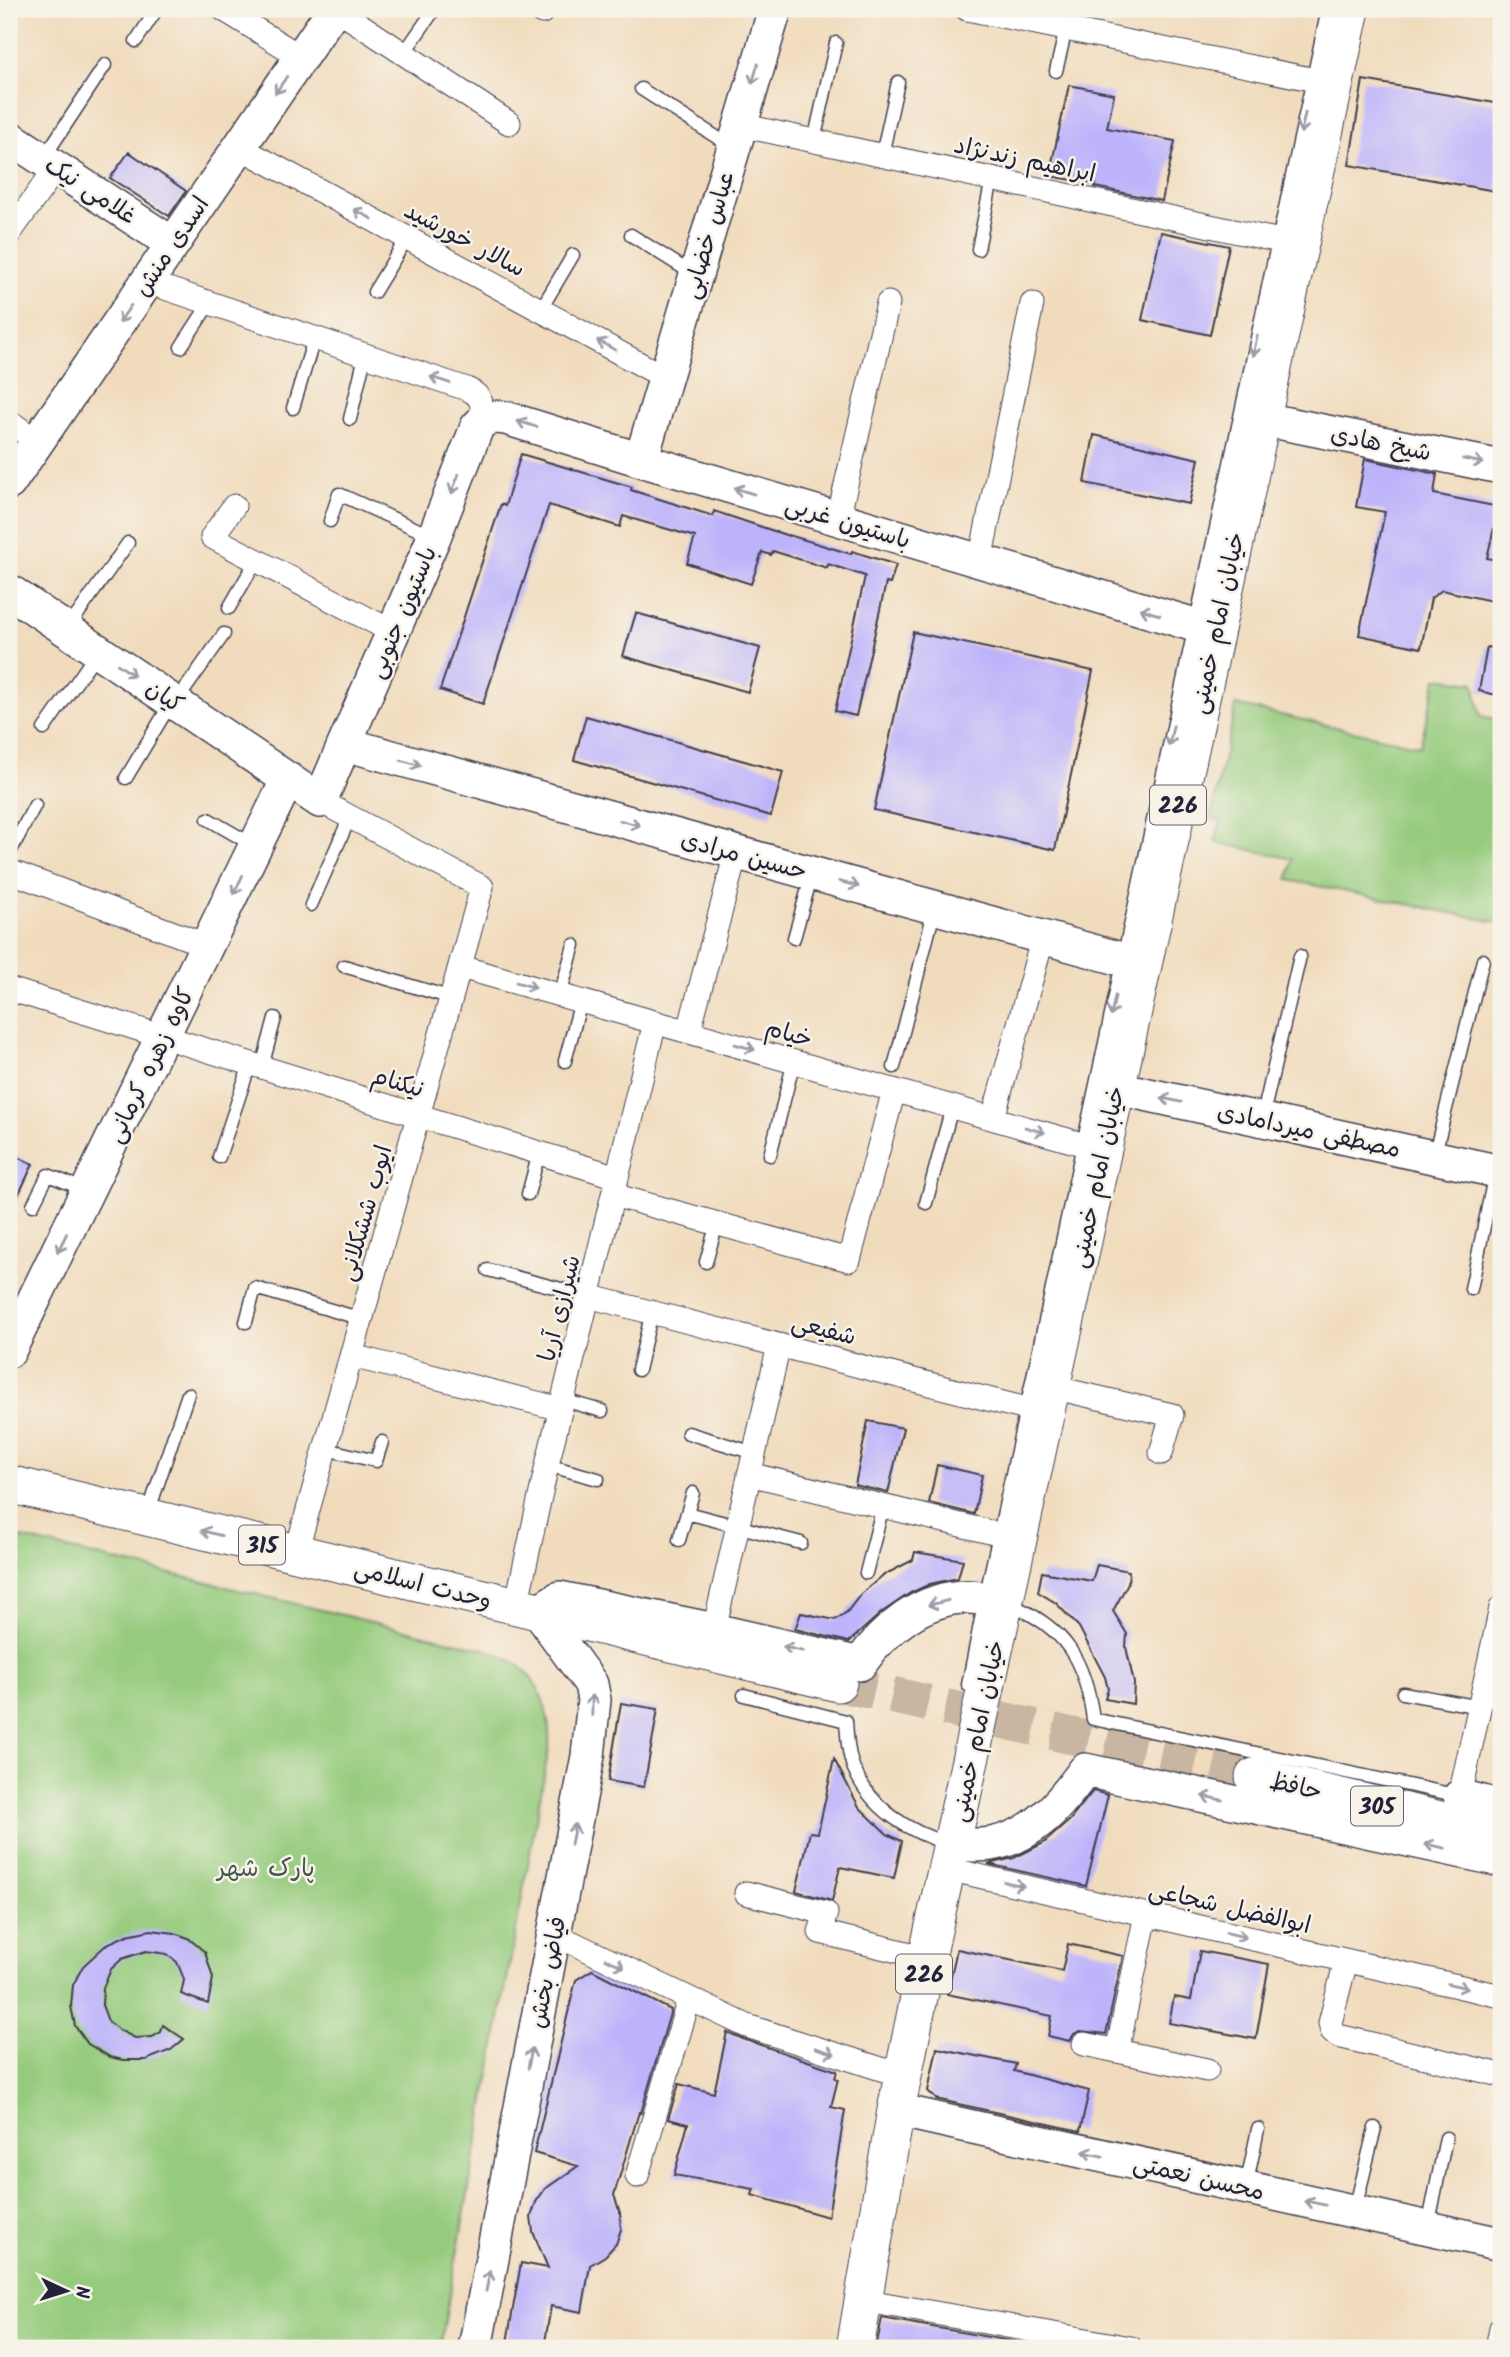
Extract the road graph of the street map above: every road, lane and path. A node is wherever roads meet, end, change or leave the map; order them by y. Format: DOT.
graph roads {
  1 [pos="157,9"];
  2 [pos="223,9"];
  3 [pos="335,9"];
  4 [pos="775,9"];
  5 [pos="967,9"];
  6 [pos="1328,9"];
  7 [pos="1351,9"];
  8 [pos="432,13"];
  9 [pos="1066,29"];
  10 [pos="136,41"];
  11 [pos="836,43"];
  12 [pos="404,54"];
  13 [pos="301,57"];
  14 [pos="104,65"];
  15 [pos="1056,71"];
  16 [pos="1324,81"];
  17 [pos="898,82"];
  18 [pos="640,89"];
  19 [pos="509,123"];
  20 [pos="737,136"];
  21 [pos="9,137"];
  22 [pos="814,141"];
  23 [pos="239,147"];
  24 [pos="882,155"];
  25 [pos="50,163"];
  26 [pos="992,179"];
  27 [pos="9,234"];
  28 [pos="631,235"];
  29 [pos="407,237"];
  30 [pos="1289,243"];
  31 [pos="173,244"];
  32 [pos="978,249"];
  33 [pos="573,255"];
  34 [pos="696,276"];
  35 [pos="147,282"];
  36 [pos="374,292"];
  37 [pos="888,303"];
  38 [pos="209,304"];
  39 [pos="1032,304"];
  40 [pos="541,309"];
  41 [pos="314,339"];
  42 [pos="181,347"];
  43 [pos="366,356"];
  44 [pos="666,378"];
  45 [pos="293,408"];
  46 [pos="350,419"];
  47 [pos="1262,419"];
  48 [pos="9,421"];
  49 [pos="481,421"];
  50 [pos="37,442"];
  51 [pos="641,460"];
  52 [pos="1501,467"];
  53 [pos="9,483"];
  54 [pos="234,506"];
  55 [pos="838,519"];
  56 [pos="330,521"];
  57 [pos="434,537"];
  58 [pos="128,542"];
  59 [pos="256,561"];
  60 [pos="980,561"];
  61 [pos="9,591"];
  62 [pos="229,608"];
  63 [pos="1205,628"];
  64 [pos="67,630"];
  65 [pos="393,632"];
  66 [pos="224,634"];
  67 [pos="98,651"];
  68 [pos="174,702"];
  69 [pos="44,729"];
  70 [pos="345,744"];
  71 [pos="126,778"];
  72 [pos="288,779"];
  73 [pos="320,801"];
  74 [pos="35,805"];
  75 [pos="350,817"];
  76 [pos="208,818"];
  77 [pos="256,846"];
  78 [pos="736,853"];
  79 [pos="9,854"];
  80 [pos="9,871"];
  81 [pos="812,874"];
  82 [pos="311,905"];
  83 [pos="935,908"];
  84 [pos="1043,937"];
  85 [pos="794,938"];
  86 [pos="573,945"];
  87 [pos="208,946"];
  88 [pos="1300,956"];
  89 [pos="1483,960"];
  90 [pos="1133,962"];
  91 [pos="344,966"];
  92 [pos="461,967"];
  93 [pos="9,989"];
  94 [pos="452,998"];
  95 [pos="570,998"];
  96 [pos="275,1018"];
  97 [pos="655,1022"];
  98 [pos="691,1023"];
  99 [pos="163,1037"];
  100 [pos="565,1061"];
  101 [pos="794,1062"];
  102 [pos="256,1066"];
  103 [pos="894,1067"];
  104 [pos="1117,1088"];
  105 [pos="894,1090"];
  106 [pos="953,1107"];
  107 [pos="419,1116"];
  108 [pos="993,1118"];
  109 [pos="1262,1119"];
  110 [pos="1093,1147"];
  111 [pos="538,1153"];
  112 [pos="770,1155"];
  113 [pos="219,1157"];
  114 [pos="1434,1157"];
  115 [pos="1499,1172"];
  116 [pos="615,1186"];
  117 [pos="88,1191"];
  118 [pos="528,1194"];
  119 [pos="926,1203"];
  120 [pos="33,1205"];
  121 [pos="717,1223"];
  122 [pos="706,1262"];
  123 [pos="488,1270"];
  124 [pos="1471,1289"];
  125 [pos="588,1296"];
  126 [pos="652,1312"];
  127 [pos="362,1319"];
  128 [pos="246,1322"];
  129 [pos="779,1345"];
  130 [pos="9,1350"];
  131 [pos="352,1356"];
  132 [pos="638,1370"];
  133 [pos="188,1394"];
  134 [pos="1041,1403"];
  135 [pos="562,1405"];
  136 [pos="602,1411"];
  137 [pos="688,1433"];
  138 [pos="382,1442"];
  139 [pos="326,1449"];
  140 [pos="1161,1453"];
  141 [pos="751,1464"];
  142 [pos="547,1465"];
  143 [pos="598,1479"];
  144 [pos="9,1484"];
  145 [pos="693,1493"];
  146 [pos="883,1506"];
  147 [pos="687,1513"];
  148 [pos="147,1517"];
  149 [pos="737,1527"];
  150 [pos="1009,1536"];
  151 [pos="679,1540"];
  152 [pos="801,1543"];
  153 [pos="296,1553"];
  154 [pos="866,1573"];
  155 [pos="995,1601"];
  156 [pos="527,1609"];
  157 [pos="1500,1623"];
  158 [pos="714,1630"];
  159 [pos="849,1674"];
  160 [pos="1403,1693"];
  161 [pos="966,1694"];
  162 [pos="744,1695"];
  163 [pos="1480,1707"];
  164 [pos="1254,1777"];
  165 [pos="1460,1796"];
  166 [pos="1501,1807"];
  167 [pos="1501,1834"];
  168 [pos="941,1857"];
  169 [pos="1501,1860"];
  170 [pos="746,1893"];
  171 [pos="1146,1915"];
  172 [pos="554,1934"];
  173 [pos="927,1958"];
  174 [pos="1346,1961"];
  175 [pos="1501,1996"];
  176 [pos="689,1999"];
  177 [pos="1084,2044"];
  178 [pos="1117,2051"];
  179 [pos="1207,2070"];
  180 [pos="1501,2075"];
  181 [pos="900,2093"];
  182 [pos="1375,2128"];
  183 [pos="1258,2129"];
  184 [pos="1446,2138"];
  185 [pos="637,2176"];
  186 [pos="1245,2188"];
  187 [pos="1354,2212"];
  188 [pos="1428,2228"];
  189 [pos="1501,2244"];
  190 [pos="854,2292"];
  191 [pos="1501,2328"];
  192 [pos="475,2348"];
  193 [pos="855,2348"];
  194 [pos="1131,2348"];
  195 [pos="1497,2348"];
  1 -- 10 [label="lane"];
  2 -- 13 [label="street"];
  3 -- 12 [label="street"];
  3 -- 13 [label="street, اسدی منش"];
  4 -- 20 [label="street, عباس خضابی, one-way"];
  5 -- 9 [label="street"];
  6 -- 16 [label="lane"];
  7 -- 16 [label="main road, خیابان امام خمینی / 226"];
  8 -- 12 [label="lane"];
  9 -- 15 [label="lane"];
  9 -- 16 [label="street"];
  11 -- 22 [label="lane"];
  12 -- 19 [label="street"];
  13 -- 23 [label="street, اسدی منش, one-way"];
  14 -- 25 [label="lane"];
  16 -- 30 [label="main road, خیابان امام خمینی / 226"];
  17 -- 24 [label="lane"];
  18 -- 20 [label="lane"];
  20 -- 22 [label="street, ابراهیم زندنژاد"];
  20 -- 34 [label="street, عباس خضابی"];
  21 -- 25 [label="street, غلامی نیک"];
  22 -- 24 [label="street, ابراهیم زندنژاد"];
  29 -- 23 [label="street, سالار خورشید, one-way"];
  23 -- 31 [label="street, اسدی منش"];
  24 -- 26 [label="street, ابراهیم زندنژاد"];
  25 -- 27 [label="street"];
  25 -- 31 [label="street, غلامی نیک"];
  26 -- 30 [label="street, ابراهیم زندنژاد"];
  26 -- 32 [label="lane"];
  28 -- 34 [label="lane"];
  29 -- 36 [label="lane"];
  29 -- 40 [label="street, سالار خورشید"];
  30 -- 47 [label="main road, خیابان امام خمینی / 226"];
  30 -- 63 [label="lane, one-way"];
  31 -- 35 [label="street, اسدی منش"];
  33 -- 40 [label="lane"];
  34 -- 44 [label="street, عباس خضابی"];
  35 -- 38 [label="street"];
  35 -- 50 [label="street, اسدی منش, one-way"];
  37 -- 55 [label="street"];
  38 -- 41 [label="street"];
  38 -- 42 [label="lane"];
  39 -- 60 [label="street"];
  44 -- 40 [label="street, سالار خورشید, one-way"];
  41 -- 43 [label="street"];
  41 -- 45 [label="lane"];
  43 -- 46 [label="lane"];
  49 -- 43 [label="street, one-way"];
  44 -- 51 [label="street, عباس خضابی"];
  47 -- 52 [label="street, شیخ هادی, one-way"];
  47 -- 63 [label="main road, خیابان امام خمینی / 226"];
  48 -- 50 [label="street"];
  51 -- 49 [label="street, باستیون غربی, one-way"];
  49 -- 57 [label="street, باستیون جنوبی, one-way"];
  50 -- 53 [label="street, اسدی منش"];
  55 -- 51 [label="street, باستیون غربی, one-way"];
  54 -- 59 [label="street"];
  55 -- 60 [label="street, باستیون غربی"];
  56 -- 57 [label="lane"];
  57 -- 65 [label="street, باستیون جنوبی"];
  58 -- 64 [label="lane"];
  59 -- 62 [label="lane"];
  59 -- 65 [label="street"];
  63 -- 60 [label="street, باستیون غربی, one-way"];
  61 -- 64 [label="street, کیان"];
  63 -- 90 [label="main road, خیابان امام خمینی / 226"];
  64 -- 67 [label="street, کیان"];
  65 -- 70 [label="street, باستیون جنوبی"];
  66 -- 68 [label="lane"];
  67 -- 68 [label="street, کیان, one-way"];
  67 -- 69 [label="lane"];
  68 -- 71 [label="lane"];
  68 -- 72 [label="street, کیان"];
  70 -- 73 [label="street, باستیون جنوبی"];
  70 -- 78 [label="street, حسین مرادی, one-way"];
  72 -- 73 [label="street, کیان"];
  72 -- 77 [label="street, کاوه زهره کرمانی"];
  73 -- 75 [label="street"];
  74 -- 79 [label="lane"];
  75 -- 82 [label="lane"];
  75 -- 92 [label="street, ایوب ششکلانی"];
  76 -- 77 [label="lane"];
  77 -- 87 [label="street, کاوه زهره کرمانی, one-way"];
  78 -- 81 [label="street, حسین مرادی"];
  78 -- 98 [label="street"];
  80 -- 87 [label="street"];
  81 -- 83 [label="street, حسین مرادی, one-way"];
  81 -- 85 [label="lane"];
  83 -- 84 [label="street, حسین مرادی"];
  83 -- 103 [label="lane"];
  84 -- 90 [label="street, حسین مرادی"];
  84 -- 108 [label="street"];
  86 -- 95 [label="lane"];
  87 -- 99 [label="street, کاوه زهره کرمانی"];
  88 -- 109 [label="lane"];
  89 -- 114 [label="lane"];
  90 -- 104 [label="main road, خیابان امام خمینی / 226"];
  90 -- 110 [label="lane, one-way"];
  91 -- 94 [label="lane"];
  92 -- 94 [label="street, ایوب ششکلانی"];
  92 -- 95 [label="street, خیام, one-way"];
  93 -- 99 [label="street, نیکنام"];
  94 -- 107 [label="street, ایوب ششکلانی"];
  95 -- 97 [label="street, خیام"];
  95 -- 100 [label="lane"];
  96 -- 102 [label="lane"];
  97 -- 101 [label="street, خیام, one-way"];
  97 -- 116 [label="street, شیرازی آریا"];
  99 -- 102 [label="street, نیکنام"];
  99 -- 117 [label="street, کاوه زهره کرمانی"];
  101 -- 105 [label="street, خیام"];
  101 -- 112 [label="lane"];
  102 -- 107 [label="street, نیکنام"];
  102 -- 113 [label="lane"];
  109 -- 104 [label="street, مصطفی میردامادی, one-way"];
  104 -- 110 [label="main road, خیابان امام خمینی / 226"];
  105 -- 106 [label="street, خیام"];
  105 -- 121 [label="street, نیکنام"];
  106 -- 108 [label="street, خیام"];
  106 -- 119 [label="lane"];
  107 -- 111 [label="street, نیکنام"];
  107 -- 127 [label="street, ایوب ششکلانی"];
  108 -- 110 [label="street, خیام, one-way"];
  109 -- 114 [label="street, مصطفی میردامادی"];
  110 -- 134 [label="main road, خیابان امام خمینی / 226"];
  111 -- 116 [label="street, نیکنام"];
  111 -- 118 [label="lane"];
  114 -- 115 [label="street, مصطفی میردامادی"];
  115 -- 124 [label="lane"];
  116 -- 121 [label="street, نیکنام"];
  116 -- 125 [label="street, شیرازی آریا"];
  117 -- 120 [label="lane"];
  117 -- 130 [label="street, کاوه زهره کرمانی, one-way"];
  121 -- 122 [label="lane"];
  123 -- 125 [label="lane"];
  125 -- 126 [label="street, شفیعی"];
  125 -- 135 [label="street, شیرازی آریا"];
  126 -- 129 [label="street, شفیعی"];
  126 -- 132 [label="lane"];
  127 -- 128 [label="lane"];
  127 -- 131 [label="street, ایوب ششکلانی"];
  129 -- 134 [label="street, شفیعی"];
  129 -- 141 [label="street"];
  131 -- 135 [label="street"];
  131 -- 139 [label="street, ایوب ششکلانی"];
  133 -- 148 [label="lane"];
  134 -- 140 [label="street, شفیعی"];
  134 -- 150 [label="main road, خیابان امام خمینی / 226"];
  135 -- 136 [label="lane"];
  135 -- 142 [label="street, شیرازی آریا"];
  137 -- 141 [label="lane"];
  138 -- 139 [label="lane"];
  139 -- 153 [label="street, ایوب ششکلانی"];
  141 -- 146 [label="street"];
  141 -- 149 [label="street"];
  142 -- 143 [label="lane"];
  142 -- 156 [label="street, شیرازی آریا"];
  144 -- 148 [label="main road, وحدت اسلامی / 315"];
  145 -- 147 [label="lane"];
  146 -- 150 [label="street"];
  146 -- 154 [label="lane"];
  147 -- 149 [label="lane"];
  147 -- 151 [label="lane"];
  153 -- 148 [label="main road, وحدت اسلامی / 315, one-way"];
  149 -- 152 [label="lane"];
  149 -- 158 [label="street"];
  150 -- 155 [label="main road, خیابان امام خمینی / 226"];
  153 -- 156 [label="main road, وحدت اسلامی / 315"];
  155 -- 159 [label="street, one-way"];
  155 -- 161 [label="lane"];
  155 -- 165 [label="lane"];
  155 -- 168 [label="main road, خیابان امام خمینی / 226"];
  156 -- 158 [label="street"];
  156 -- 159 [label="main road, وحدت اسلامی"];
  172 -- 156 [label="street, فیاض بخش, one-way"];
  157 -- 163 [label="street"];
  159 -- 158 [label="street, one-way"];
  160 -- 163 [label="lane"];
  162 -- 168 [label="lane"];
  163 -- 165 [label="street"];
  164 -- 167 [label="main road, حافظ / 305"];
  165 -- 166 [label="street"];
  169 -- 168 [label="street, 305, one-way"];
  168 -- 171 [label="street, ابوالفضل شجاعی, one-way"];
  168 -- 173 [label="main road, خیابان امام خمینی / 226"];
  168 -- 190 [label="lane"];
  170 -- 173 [label="street"];
  171 -- 174 [label="street, ابوالفضل شجاعی, one-way"];
  171 -- 178 [label="street"];
  172 -- 176 [label="street, one-way"];
  192 -- 172 [label="street, فیاض بخش, one-way"];
  173 -- 181 [label="main road, خیابان امام خمینی / 226"];
  174 -- 175 [label="street, ابوالفضل شجاعی, one-way"];
  174 -- 180 [label="street"];
  176 -- 181 [label="street, one-way"];
  176 -- 185 [label="street"];
  177 -- 178 [label="street"];
  178 -- 179 [label="street"];
  186 -- 181 [label="street, محسن نعمتی, one-way"];
  181 -- 190 [label="main road, خیابان امام خمینی / 226"];
  182 -- 187 [label="lane"];
  183 -- 186 [label="lane"];
  184 -- 188 [label="lane"];
  187 -- 186 [label="street, محسن نعمتی, one-way"];
  187 -- 188 [label="street, محسن نعمتی"];
  188 -- 189 [label="street, محسن نعمتی"];
  190 -- 193 [label="main road, خیابان امام خمینی / 226"];
  190 -- 194 [label="street"];
  191 -- 195 [label="street"];
}
